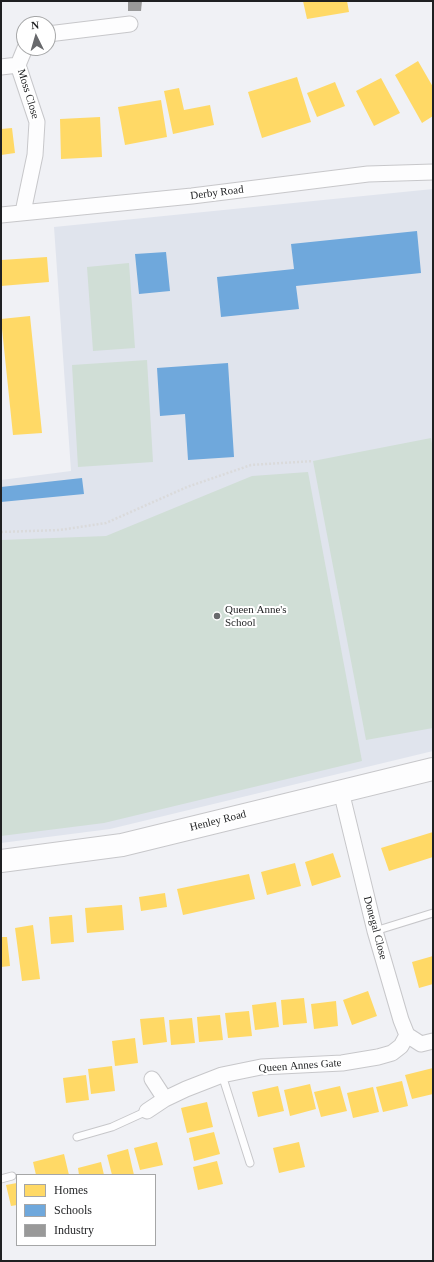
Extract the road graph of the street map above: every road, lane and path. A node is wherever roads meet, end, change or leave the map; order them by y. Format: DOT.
graph roads {
  1 [pos="130,24"];
  2 [pos="56,33"];
  3 [pos="22,56"];
  4 [pos="18,65"];
  5 [pos="1,67"];
  6 [pos="433,172"];
  7 [pos="23,212"];
  8 [pos="1,215"];
  9 [pos="313,461"];
  10 [pos="1,532"];
  11 [pos="433,769"];
  12 [pos="341,791"];
  13 [pos="1,861"];
  14 [pos="433,913"];
  15 [pos="375,930"];
  16 [pos="407,1035"];
  17 [pos="433,1041"];
  18 [pos="222,1076"];
  19 [pos="152,1079"];
  20 [pos="165,1099"];
  21 [pos="147,1111"];
  22 [pos="77,1137"];
  23 [pos="250,1163"];
  24 [pos="12,1176"];
  25 [pos="1,1179"];
  1 -- 2 [label="street"];
  3 -- 4 [label="street, Moss Close"];
  4 -- 5 [label="street"];
  4 -- 7 [label="street, Moss Close"];
  6 -- 7 [label="street, Derby Road"];
  7 -- 8 [label="street, Derby Road"];
  9 -- 10 [label="path"];
  11 -- 12 [label="main road, Henley Road"];
  12 -- 13 [label="main road, Henley Road"];
  12 -- 15 [label="street, Donegal Close"];
  14 -- 15 [label="lane"];
  15 -- 16 [label="street, Donegal Close"];
  16 -- 17 [label="street"];
  16 -- 18 [label="street, Queen Annes Gate"];
  18 -- 20 [label="street, Queen Annes Gate"];
  18 -- 23 [label="lane"];
  19 -- 20 [label="street"];
  20 -- 21 [label="street, Queen Annes Gate"];
  21 -- 22 [label="lane"];
  24 -- 25 [label="lane"];
}
